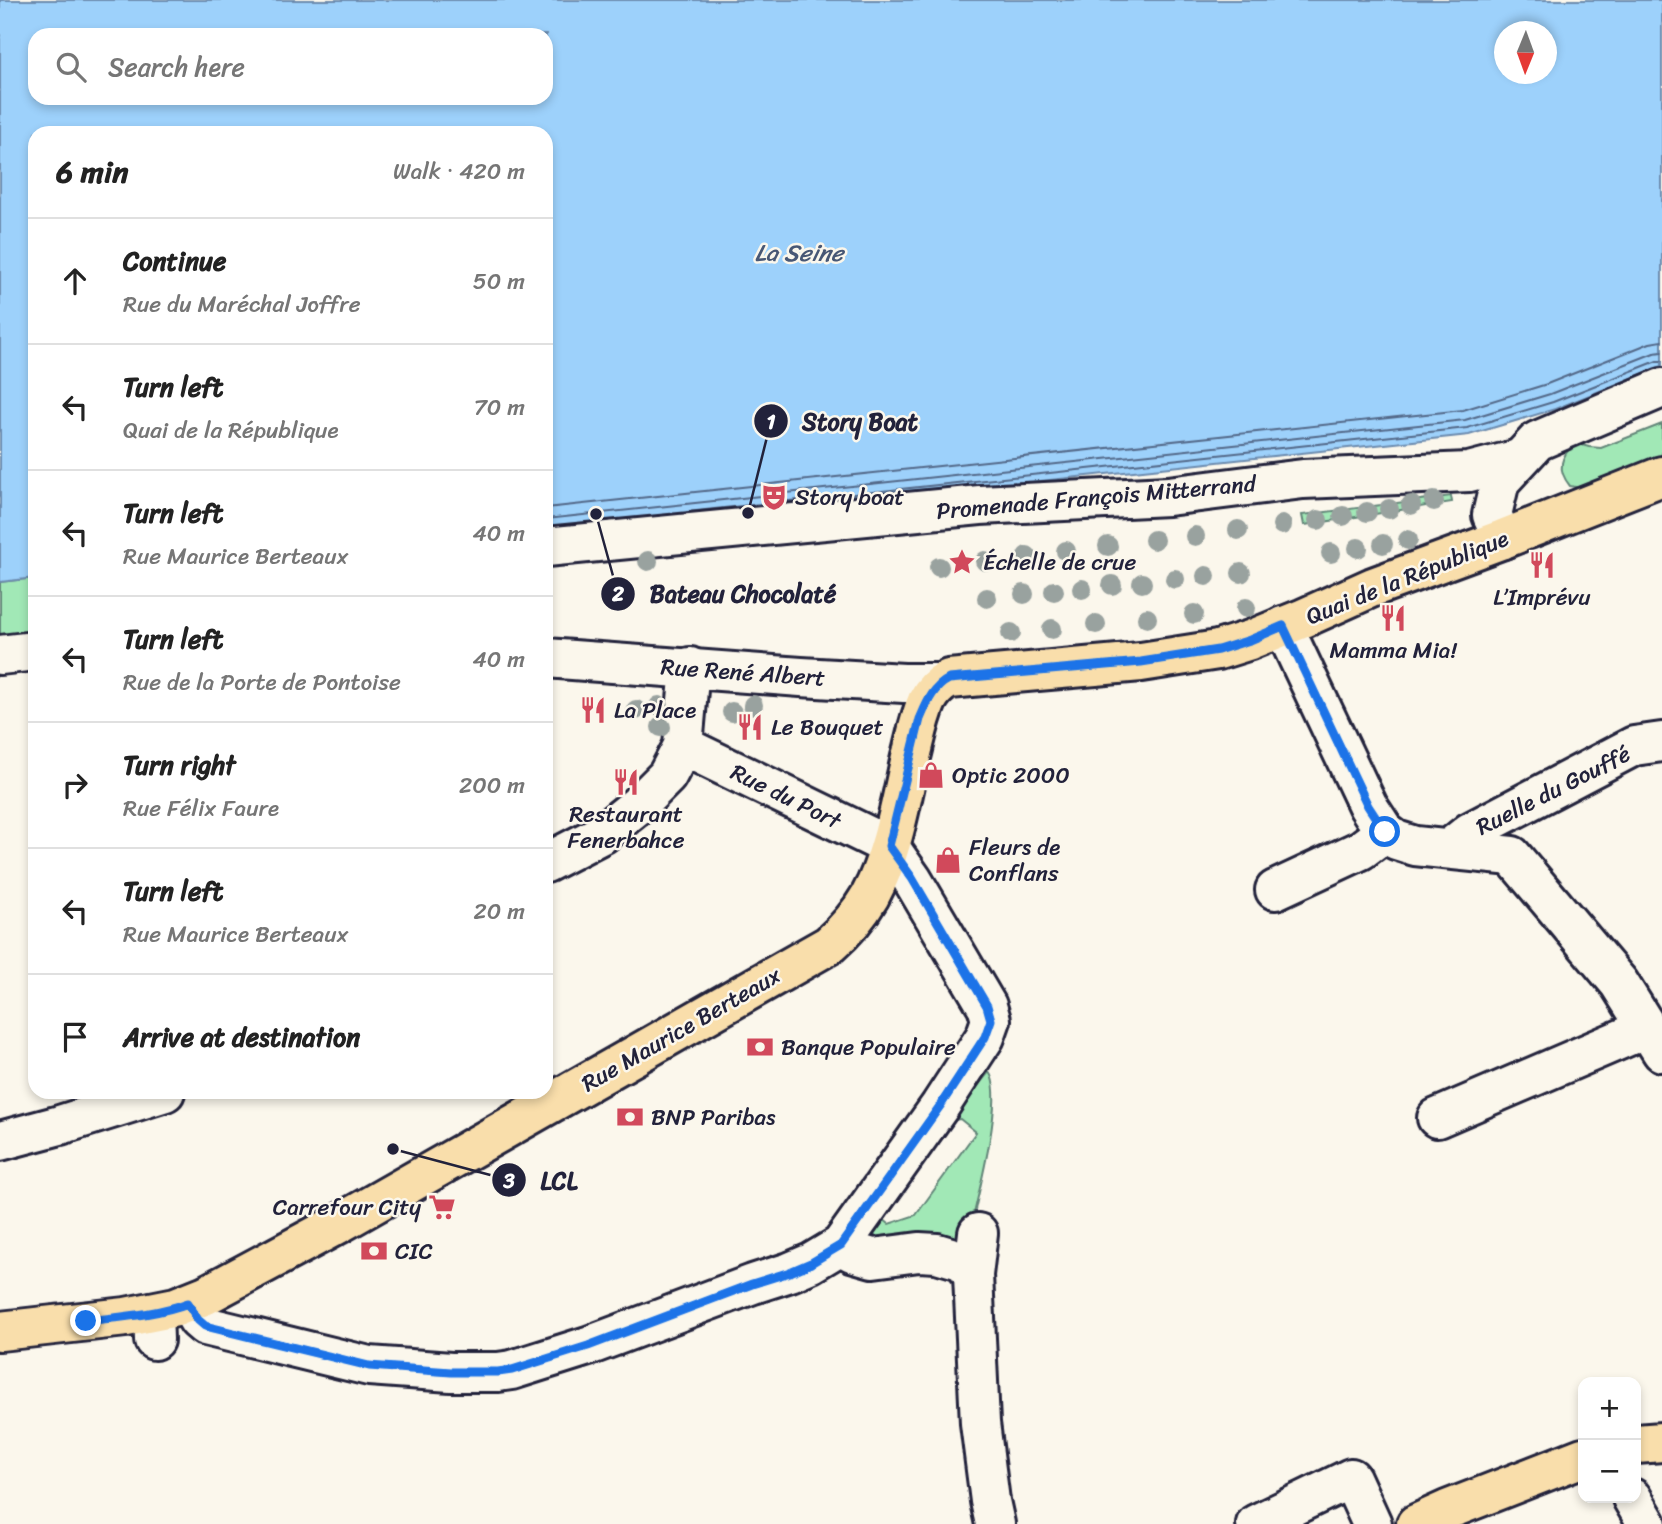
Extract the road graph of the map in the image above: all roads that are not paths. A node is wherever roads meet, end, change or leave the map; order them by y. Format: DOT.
graph roads {
  1 [pos="1662,388"];
  2 [pos="1519,459"];
  3 [pos="1662,476"];
  4 [pos="1503,539"];
  5 [pos="553,546"];
  6 [pos="1283,626"];
  7 [pos="28,652"];
  8 [pos="0,654"];
  9 [pos="553,658"];
  10 [pos="690,667"];
  11 [pos="28,671"];
  12 [pos="0,673"];
  13 [pos="940,683"];
  14 [pos="1662,742"];
  15 [pos="683,746"];
  16 [pos="1385,832"];
  17 [pos="889,846"];
  18 [pos="1449,849"];
  19 [pos="553,859"];
  20 [pos="1275,890"];
  21 [pos="1654,1040"];
  22 [pos="141,1099"];
  23 [pos="1437,1118"];
  24 [pos="0,1141"];
  25 [pos="978,1233"];
  26 [pos="841,1245"];
  27 [pos="973,1275"];
  28 [pos="165,1318"];
  29 [pos="0,1331"];
  30 [pos="1662,1442"];
  31 [pos="1641,1444"];
  32 [pos="1578,1459"];
  33 [pos="1635,1503"];
  34 [pos="995,1524"];
  35 [pos="1256,1524"];
  36 [pos="1372,1524"];
  37 [pos="1416,1524"];
  38 [pos="1647,1524"];
  1 -- 2 [label="street, Promenade François Mitterrand"];
  2 -- 4 [label="street, Promenade François Mitterrand"];
  2 -- 5 [label="street, Promenade François Mitterrand"];
  3 -- 4 [label="main road, Quai de la République"];
  4 -- 6 [label="main road, Quai de la République"];
  6 -- 13 [label="main road, Quai de la République"];
  6 -- 16 [label="street"];
  7 -- 8 [label="street"];
  9 -- 10 [label="street, Rue René Albert"];
  10 -- 13 [label="street, Rue René Albert"];
  10 -- 15 [label="street"];
  11 -- 12 [label="street"];
  13 -- 17 [label="main road, Rue Maurice Berteaux"];
  14 -- 18 [label="street, Ruelle du Gouffé"];
  15 -- 17 [label="street, Rue du Port"];
  15 -- 19 [label="street"];
  16 -- 18 [label="street"];
  16 -- 20 [label="street"];
  17 -- 26 [label="street"];
  17 -- 28 [label="main road, Rue Maurice Berteaux"];
  18 -- 21 [label="street"];
  21 -- 23 [label="street"];
  22 -- 24 [label="street"];
  25 -- 27 [label="street"];
  26 -- 27 [label="street"];
  26 -- 28 [label="street"];
  27 -- 34 [label="street"];
  28 -- 29 [label="main road, Rue Maurice Berteaux"];
  30 -- 31 [label="main road"];
  32 -- 37 [label="main road"];
  33 -- 38 [label="street"];
  35 -- 36 [label="street"];
}
